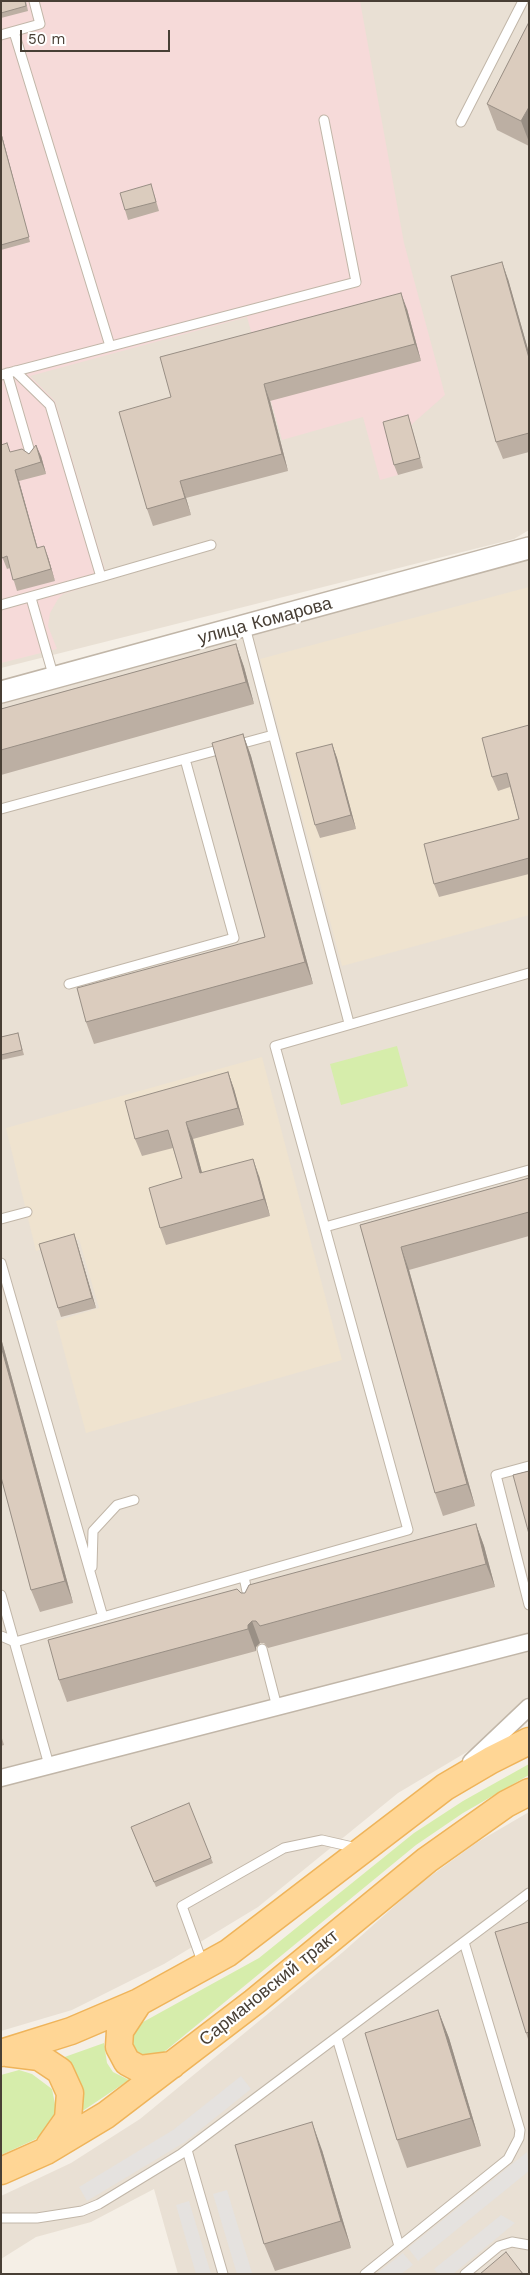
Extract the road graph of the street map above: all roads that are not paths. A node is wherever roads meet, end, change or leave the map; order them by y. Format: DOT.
graph roads {
  1 [pos="34,1"];
  2 [pos="523,1"];
  3 [pos="14,32"];
  4 [pos="1,35"];
  5 [pos="324,120"];
  6 [pos="461,122"];
  7 [pos="110,346"];
  8 [pos="8,373"];
  9 [pos="32,459"];
  10 [pos="212,545"];
  11 [pos="529,548"];
  12 [pos="100,576"];
  13 [pos="31,598"];
  14 [pos="1,605"];
  15 [pos="245,627"];
  16 [pos="54,678"];
  17 [pos="1,692"];
  18 [pos="273,736"];
  19 [pos="185,759"];
  20 [pos="1,809"];
  21 [pos="529,974"];
  22 [pos="69,984"];
  23 [pos="349,1023"];
  24 [pos="529,1170"];
  25 [pos="27,1212"];
  26 [pos="1,1219"];
  27 [pos="325,1227"];
  28 [pos="1,1263"];
  29 [pos="529,1466"];
  30 [pos="134,1500"];
  31 [pos="92,1577"];
  32 [pos="244,1577"];
  33 [pos="1,1595"];
  34 [pos="529,1605"];
  35 [pos="251,1609"];
  36 [pos="103,1617"];
  37 [pos="1,1636"];
  38 [pos="14,1642"];
  39 [pos="529,1642"];
  40 [pos="262,1650"];
  41 [pos="277,1707"];
  42 [pos="529,1707"];
  43 [pos="529,1741"];
  44 [pos="49,1765"];
  45 [pos="1,1778"];
  46 [pos="445,1787"];
  47 [pos="529,1792"];
  48 [pos="365,1850"];
  49 [pos="529,1893"];
  50 [pos="464,1942"];
  51 [pos="204,1967"];
  52 [pos="139,2002"];
  53 [pos="337,2038"];
  54 [pos="2,2053"];
  55 [pos="172,2065"];
  56 [pos="524,2128"];
  57 [pos="187,2150"];
  58 [pos="46,2151"];
  59 [pos="1,2171"];
  60 [pos="1,2218"];
  61 [pos="529,2245"];
  62 [pos="399,2246"];
  63 [pos="224,2274"];
  64 [pos="365,2274"];
  65 [pos="465,2274"];
  1 -- 3 [label="lane"];
  2 -- 6 [label="lane"];
  3 -- 4 [label="lane"];
  3 -- 7 [label="lane"];
  5 -- 7 [label="lane"];
  7 -- 8 [label="lane"];
  8 -- 9 [label="lane"];
  8 -- 12 [label="lane"];
  10 -- 12 [label="lane"];
  11 -- 15 [label="street, улица Комарова"];
  12 -- 13 [label="lane"];
  13 -- 14 [label="lane"];
  13 -- 16 [label="lane"];
  15 -- 16 [label="street, улица Комарова"];
  15 -- 18 [label="lane"];
  16 -- 17 [label="street, улица Комарова"];
  18 -- 19 [label="lane"];
  18 -- 23 [label="lane"];
  19 -- 20 [label="lane"];
  19 -- 22 [label="lane"];
  21 -- 23 [label="lane"];
  23 -- 27 [label="lane"];
  24 -- 27 [label="lane"];
  25 -- 26 [label="lane"];
  27 -- 32 [label="lane"];
  28 -- 31 [label="lane"];
  29 -- 34 [label="lane"];
  30 -- 31 [label="lane"];
  31 -- 36 [label="lane"];
  32 -- 35 [label="lane"];
  32 -- 36 [label="lane"];
  33 -- 38 [label="lane"];
  36 -- 38 [label="lane"];
  37 -- 38 [label="lane"];
  38 -- 44 [label="lane"];
  39 -- 41 [label="street"];
  40 -- 41 [label="lane"];
  41 -- 44 [label="street"];
  42 -- 46 [label="street"];
  43 -- 46 [label="main road"];
  44 -- 45 [label="street"];
  46 -- 48 [label="main road"];
  47 -- 55 [label="main road, Сармановский тракт"];
  48 -- 51 [label="main road"];
  48 -- 51 [label="lane"];
  49 -- 50 [label="lane"];
  50 -- 53 [label="lane"];
  50 -- 56 [label="lane"];
  51 -- 52 [label="main road"];
  52 -- 54 [label="main road"];
  52 -- 55 [label="main road"];
  53 -- 57 [label="lane"];
  53 -- 62 [label="lane"];
  54 -- 58 [label="main road"];
  55 -- 58 [label="main road, Сармановский тракт"];
  56 -- 62 [label="lane"];
  57 -- 60 [label="lane"];
  57 -- 63 [label="lane"];
  58 -- 59 [label="main road, Сармановский тракт"];
  61 -- 65 [label="lane"];
  62 -- 64 [label="lane"];
}
